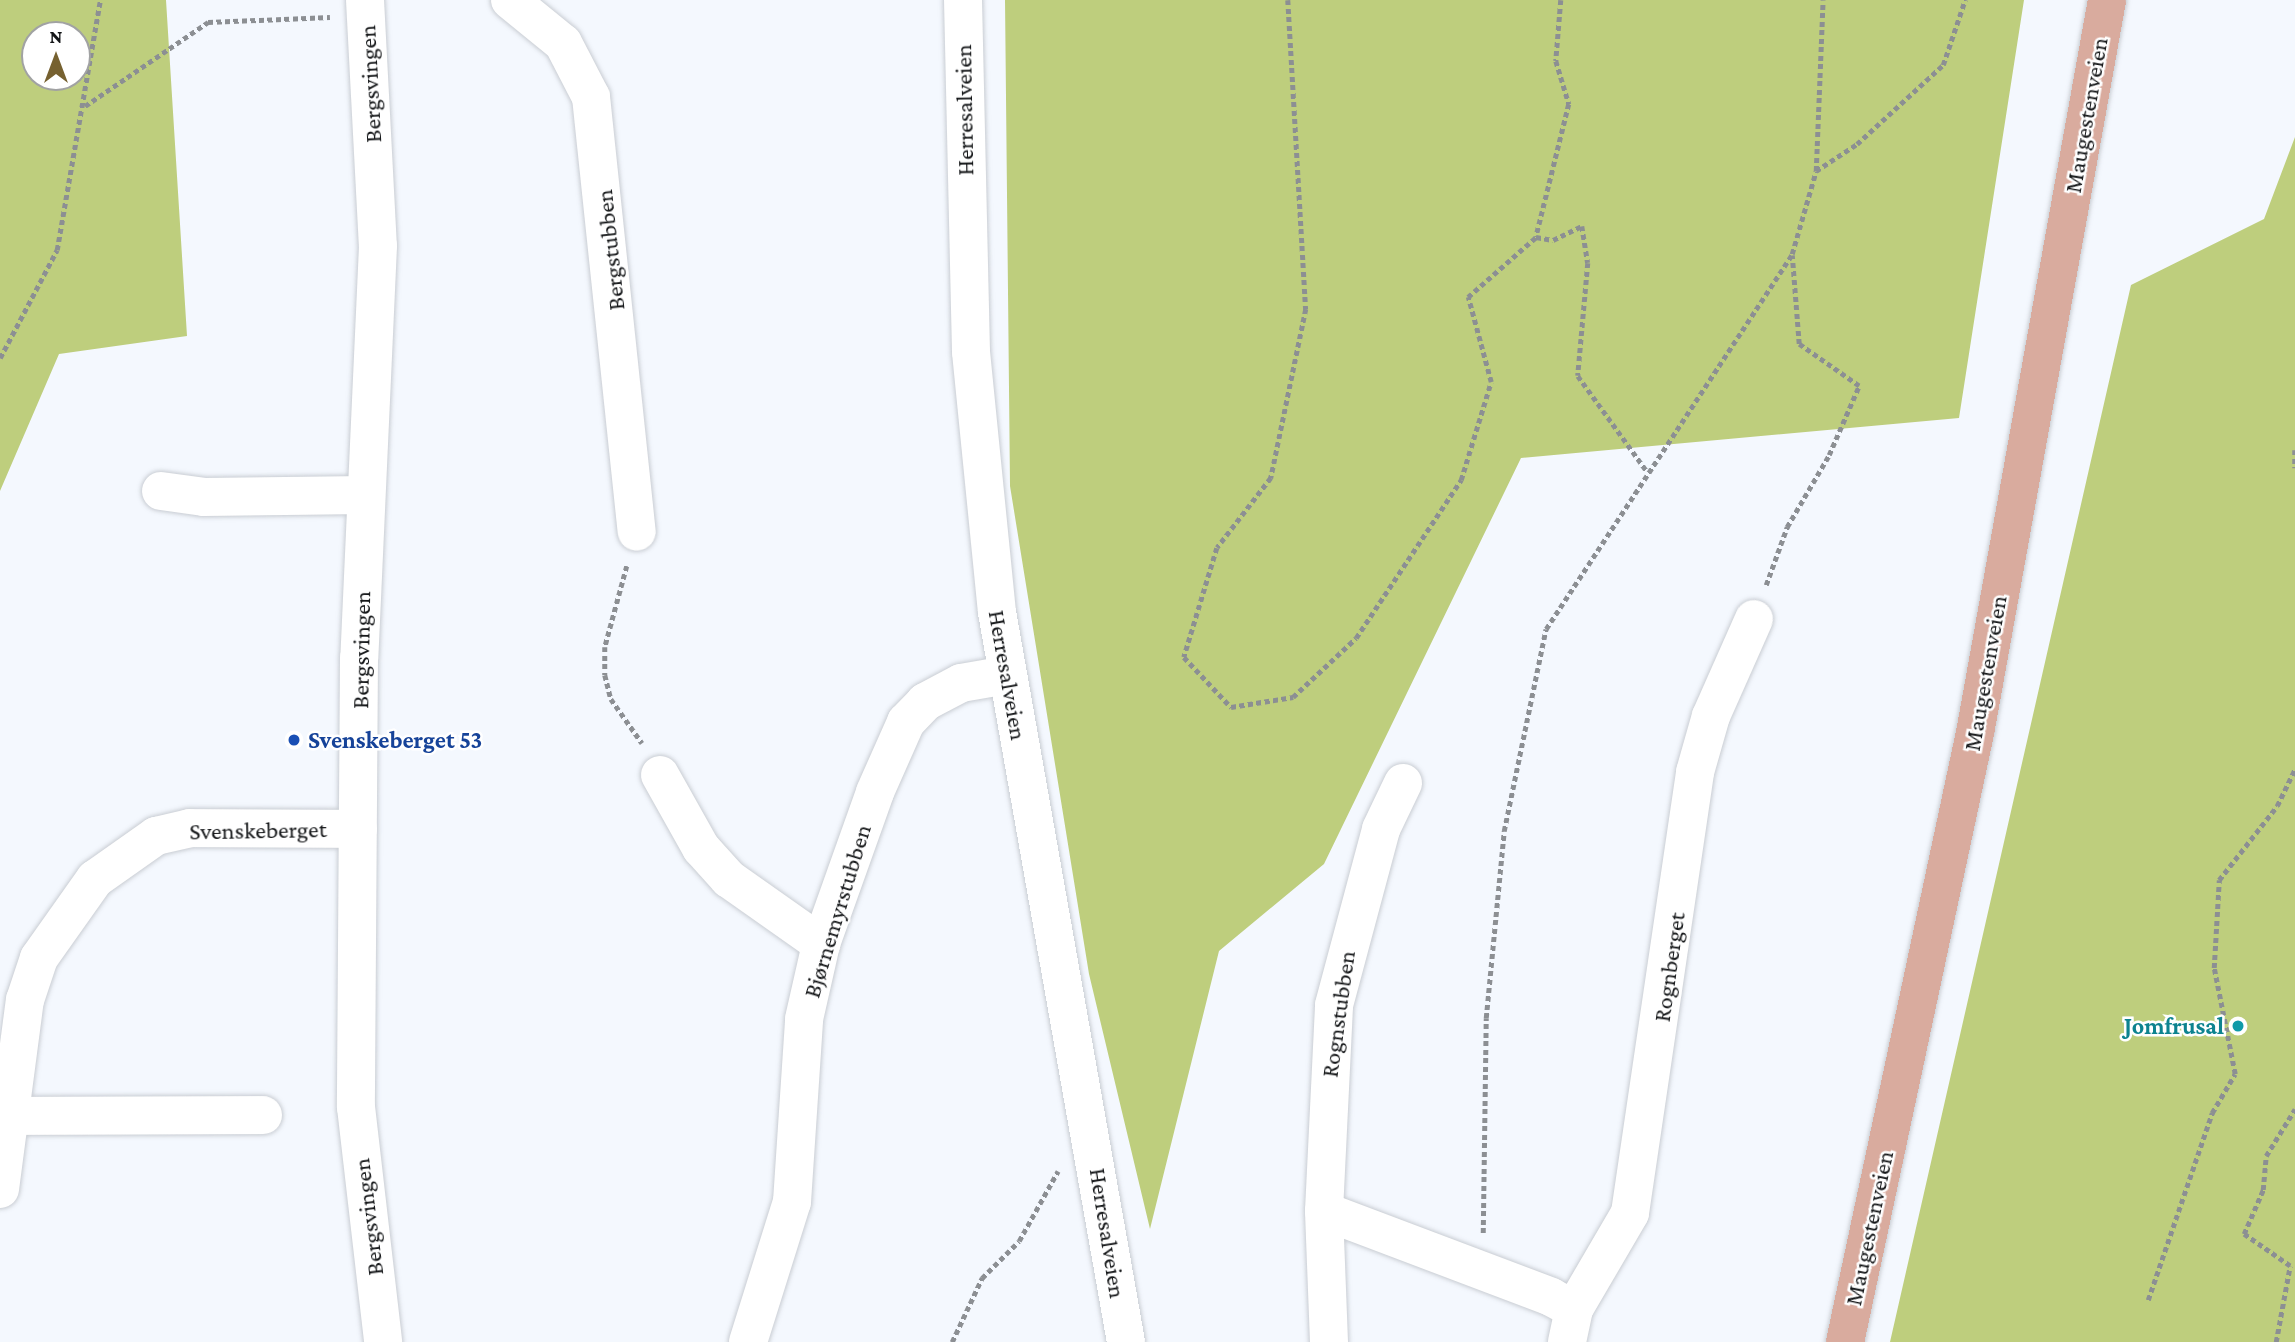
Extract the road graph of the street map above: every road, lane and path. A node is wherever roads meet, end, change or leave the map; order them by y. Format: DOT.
graph roads {
  1 [pos="100,0"];
  2 [pos="510,0"];
  3 [pos="963,0"];
  4 [pos="1289,0"];
  5 [pos="1561,0"];
  6 [pos="1823,0"];
  7 [pos="1965,0"];
  8 [pos="2107,0"];
  9 [pos="355,8"];
  10 [pos="84,107"];
  11 [pos="1816,171"];
  12 [pos="1536,237"];
  13 [pos="1792,254"];
  14 [pos="0,358"];
  15 [pos="2295,450"];
  16 [pos="2295,468"];
  17 [pos="1646,470"];
  18 [pos="162,491"];
  19 [pos="366,495"];
  20 [pos="637,532"];
  21 [pos="1754,619"];
  22 [pos="1007,675"];
  23 [pos="2295,769"];
  24 [pos="660,775"];
  25 [pos="1403,783"];
  26 [pos="358,829"];
  27 [pos="821,944"];
  28 [pos="2295,1109"];
  29 [pos="263,1115"];
  30 [pos="11,1116"];
  31 [pos="1064,1161"];
  32 [pos="0,1189"];
  33 [pos="1324,1211"];
  34 [pos="1478,1258"];
  35 [pos="2148,1300"];
  36 [pos="1571,1326"];
  37 [pos="383,1342"];
  38 [pos="748,1342"];
  39 [pos="953,1342"];
  40 [pos="1126,1342"];
  41 [pos="1329,1342"];
  42 [pos="1844,1342"];
  43 [pos="2276,1342"];
  1 -- 10 [label="path"];
  2 -- 20 [label="street, Bergstubben"];
  3 -- 22 [label="street, Herresalveien"];
  4 -- 12 [label="path"];
  5 -- 12 [label="path"];
  6 -- 11 [label="path"];
  7 -- 11 [label="path"];
  8 -- 42 [label="main road, Maugestenveien"];
  9 -- 10 [label="path"];
  9 -- 19 [label="street, Bergsvingen"];
  10 -- 14 [label="path"];
  11 -- 13 [label="path"];
  12 -- 17 [label="path"];
  13 -- 17 [label="path"];
  13 -- 21 [label="path"];
  15 -- 16 [label="path"];
  17 -- 34 [label="path"];
  18 -- 19 [label="street"];
  19 -- 26 [label="street, Bergsvingen"];
  20 -- 24 [label="path"];
  21 -- 36 [label="street, Rognberget"];
  22 -- 27 [label="street, Bjørnemyrstubben"];
  22 -- 40 [label="street, Herresalveien"];
  23 -- 35 [label="path"];
  24 -- 27 [label="street"];
  25 -- 33 [label="street, Rognstubben"];
  26 -- 30 [label="street, Svenskeberget"];
  26 -- 37 [label="street, Bergsvingen"];
  27 -- 38 [label="street, Bjørnemyrstubben"];
  28 -- 43 [label="path"];
  29 -- 30 [label="street"];
  30 -- 32 [label="street, Svenskeberget"];
  31 -- 39 [label="path"];
  33 -- 34 [label="street"];
  33 -- 41 [label="street, Rognstubben"];
  34 -- 36 [label="street, Rognberget"];
}
